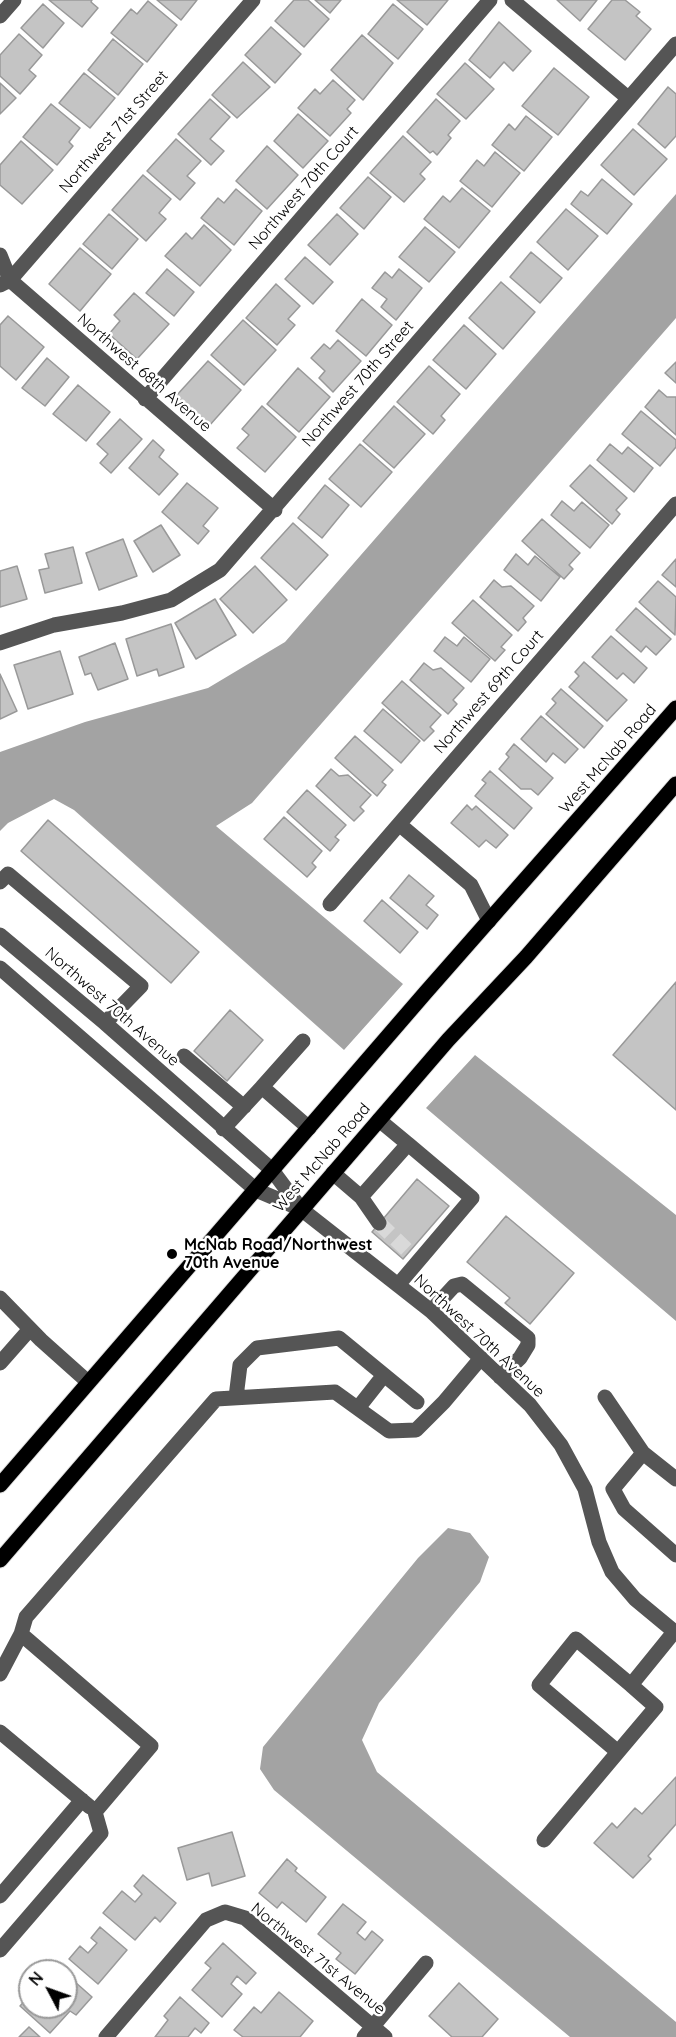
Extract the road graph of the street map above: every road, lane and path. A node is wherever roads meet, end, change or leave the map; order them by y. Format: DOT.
graph roads {
  1 [pos="14,0"];
  2 [pos="253,0"];
  3 [pos="490,0"];
  4 [pos="512,0"];
  5 [pos="0,16"];
  6 [pos="676,44"];
  7 [pos="628,98"];
  8 [pos="0,255"];
  9 [pos="5,282"];
  10 [pos="145,399"];
  11 [pos="676,504"];
  12 [pos="275,510"];
  13 [pos="0,643"];
  14 [pos="676,708"];
  15 [pos="676,784"];
  16 [pos="399,824"];
  17 [pos="0,882"];
  18 [pos="330,904"];
  19 [pos="489,921"];
  20 [pos="0,935"];
  21 [pos="0,968"];
  22 [pos="105,1023"];
  23 [pos="303,1041"];
  24 [pos="184,1056"];
  25 [pos="262,1087"];
  26 [pos="244,1107"];
  27 [pos="379,1120"];
  28 [pos="309,1128"];
  29 [pos="223,1129"];
  30 [pos="408,1144"];
  31 [pos="272,1170"];
  32 [pos="333,1173"];
  33 [pos="256,1190"];
  34 [pos="361,1197"];
  35 [pos="301,1209"];
  36 [pos="379,1223"];
  37 [pos="398,1285"];
  38 [pos="0,1298"];
  39 [pos="431,1311"];
  40 [pos="30,1329"];
  41 [pos="480,1358"];
  42 [pos="0,1363"];
  43 [pos="384,1375"];
  44 [pos="500,1377"];
  45 [pos="88,1382"];
  46 [pos="236,1397"];
  47 [pos="605,1397"];
  48 [pos="417,1402"];
  49 [pos="357,1408"];
  50 [pos="643,1453"];
  51 [pos="676,1479"];
  52 [pos="0,1485"];
  53 [pos="676,1555"];
  54 [pos="0,1560"];
  55 [pos="675,1633"];
  56 [pos="21,1634"];
  57 [pos="0,1674"];
  58 [pos="631,1685"];
  59 [pos="2,1737"];
  60 [pos="618,1752"];
  61 [pos="82,1800"];
  62 [pos="95,1812"];
  63 [pos="544,1840"];
  64 [pos="0,1896"];
  65 [pos="0,1950"];
  66 [pos="426,1963"];
  67 [pos="368,2032"];
  68 [pos="106,2037"];
  69 [pos="385,2037"];
  1 -- 5 [label="street"];
  2 -- 9 [label="street, Northwest 71st Street"];
  3 -- 10 [label="street, Northwest 70th Court"];
  4 -- 7 [label="street"];
  6 -- 7 [label="street, Northwest 70th Street"];
  7 -- 12 [label="street, Northwest 70th Street"];
  8 -- 9 [label="street, Northwest 68th Avenue"];
  9 -- 10 [label="street, Northwest 68th Avenue"];
  10 -- 12 [label="street, Northwest 68th Avenue"];
  11 -- 16 [label="street, Northwest 69th Court"];
  12 -- 13 [label="street, Northwest 70th Street"];
  14 -- 19 [label="main road, West McNab Road"];
  15 -- 27 [label="main road, West McNab Road"];
  16 -- 18 [label="street, Northwest 69th Court"];
  16 -- 19 [label="street"];
  17 -- 22 [label="street"];
  19 -- 28 [label="main road, West McNab Road"];
  20 -- 22 [label="street, Northwest 70th Avenue"];
  21 -- 33 [label="street, Northwest 70th Avenue"];
  22 -- 29 [label="street, Northwest 70th Avenue"];
  23 -- 25 [label="street"];
  24 -- 26 [label="street"];
  25 -- 26 [label="street"];
  25 -- 28 [label="street"];
  26 -- 29 [label="street"];
  27 -- 30 [label="street"];
  27 -- 32 [label="main road, West McNab Road"];
  28 -- 31 [label="main road, West McNab Road"];
  29 -- 31 [label="street, Northwest 70th Avenue"];
  30 -- 34 [label="street"];
  30 -- 37 [label="street"];
  31 -- 33 [label="main road, West McNab Road"];
  31 -- 35 [label="street, Northwest 70th Avenue"];
  32 -- 34 [label="street"];
  32 -- 35 [label="main road, West McNab Road"];
  33 -- 35 [label="street, Northwest 70th Avenue"];
  33 -- 45 [label="main road, West McNab Road"];
  34 -- 36 [label="street"];
  35 -- 37 [label="street, Northwest 70th Avenue"];
  35 -- 54 [label="main road, West McNab Road"];
  37 -- 39 [label="street, Northwest 70th Avenue"];
  38 -- 40 [label="street"];
  39 -- 41 [label="street, Northwest 70th Avenue"];
  39 -- 44 [label="street"];
  40 -- 42 [label="street"];
  40 -- 45 [label="street"];
  41 -- 44 [label="street, Northwest 70th Avenue"];
  41 -- 49 [label="street"];
  43 -- 46 [label="street"];
  43 -- 48 [label="street"];
  43 -- 49 [label="street"];
  44 -- 55 [label="street, Northwest 70th Avenue"];
  45 -- 52 [label="main road, West McNab Road"];
  46 -- 49 [label="street"];
  46 -- 56 [label="street"];
  47 -- 50 [label="street"];
  50 -- 51 [label="street"];
  50 -- 53 [label="street"];
  55 -- 58 [label="street"];
  56 -- 57 [label="street"];
  56 -- 62 [label="street"];
  58 -- 60 [label="street"];
  58 -- 60 [label="street"];
  59 -- 61 [label="street"];
  60 -- 63 [label="street"];
  61 -- 62 [label="street"];
  61 -- 64 [label="street"];
  62 -- 65 [label="street"];
  66 -- 67 [label="street"];
  67 -- 68 [label="street, Northwest 71st Avenue"];
  67 -- 69 [label="street, Northwest 71st Avenue"];
}
